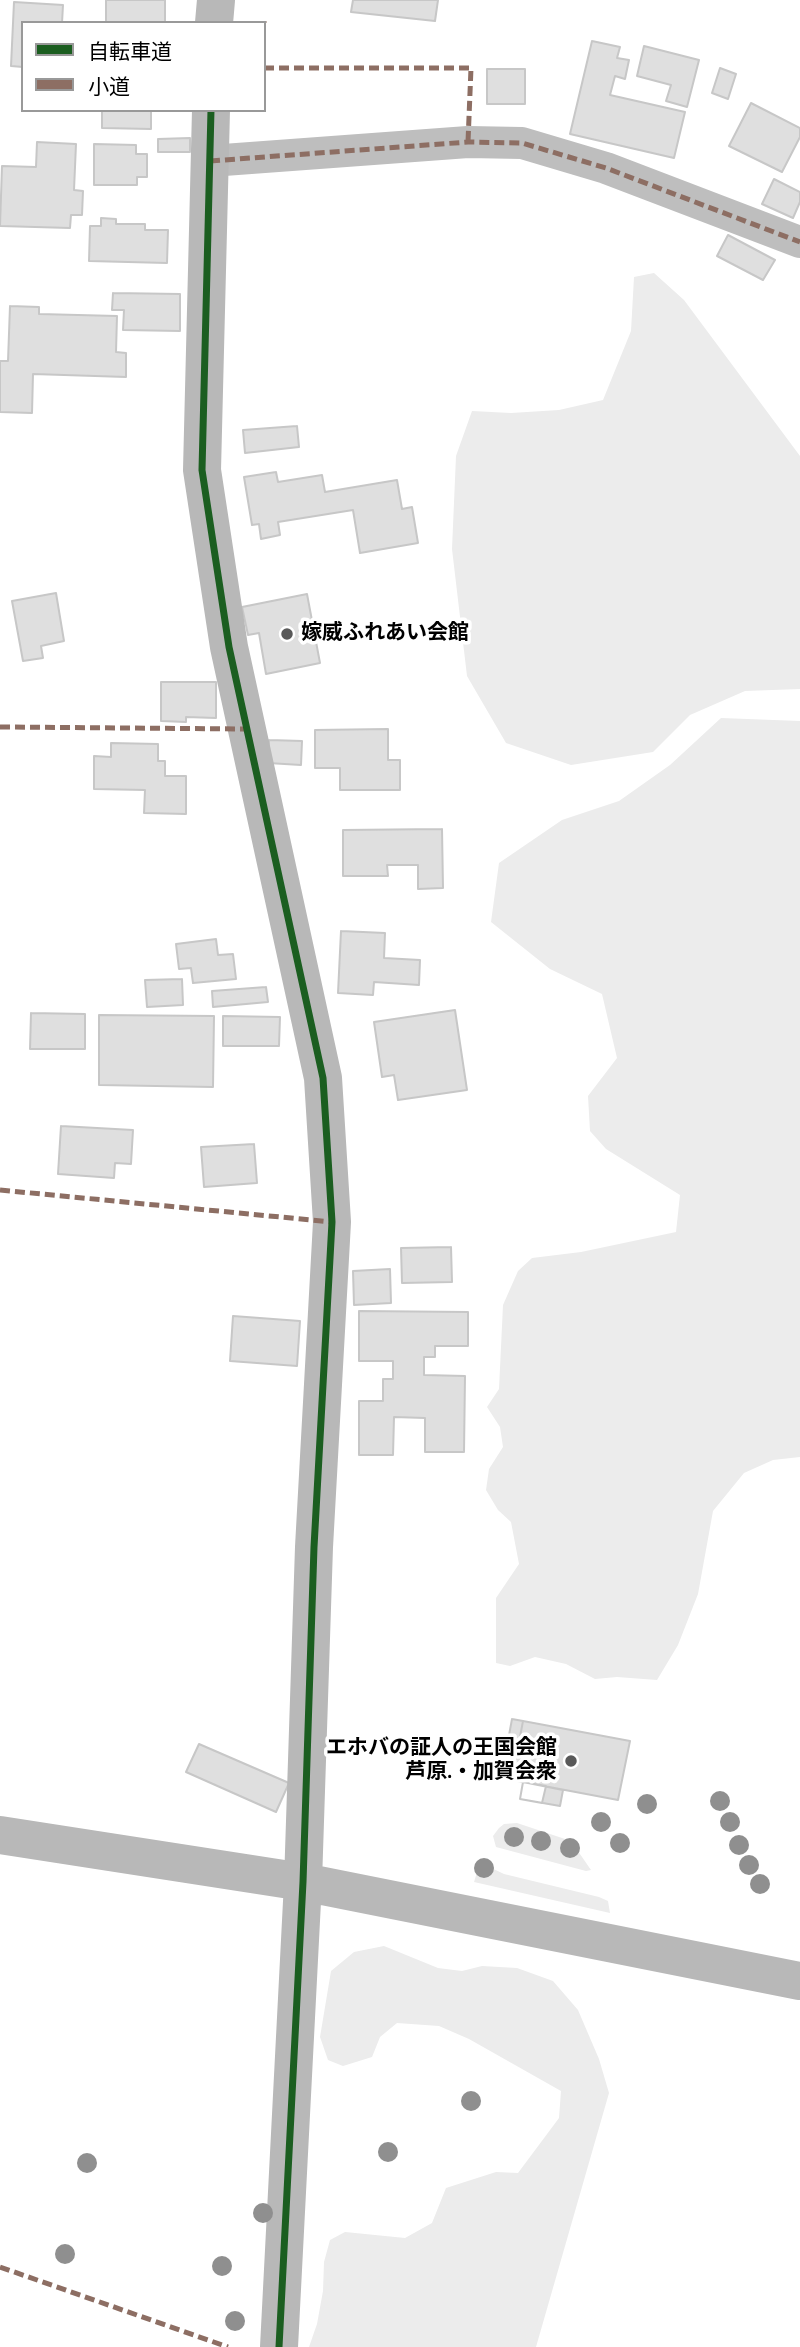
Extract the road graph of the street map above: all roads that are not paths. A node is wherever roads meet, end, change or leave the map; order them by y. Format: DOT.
graph roads {
  1 [pos="216,0"];
  2 [pos="214,21"];
  3 [pos="211,112"];
  4 [pos="210,161"];
  5 [pos="800,242"];
  6 [pos="0,1835"];
  7 [pos="303,1882"];
  8 [pos="800,1981"];
  9 [pos="279,2347"];
  1 -- 2 [label="street"];
  3 -- 4 [label="street"];
  4 -- 5 [label="street"];
  4 -- 7 [label="street"];
  6 -- 7 [label="street"];
  7 -- 8 [label="street"];
  7 -- 9 [label="street"];
}
